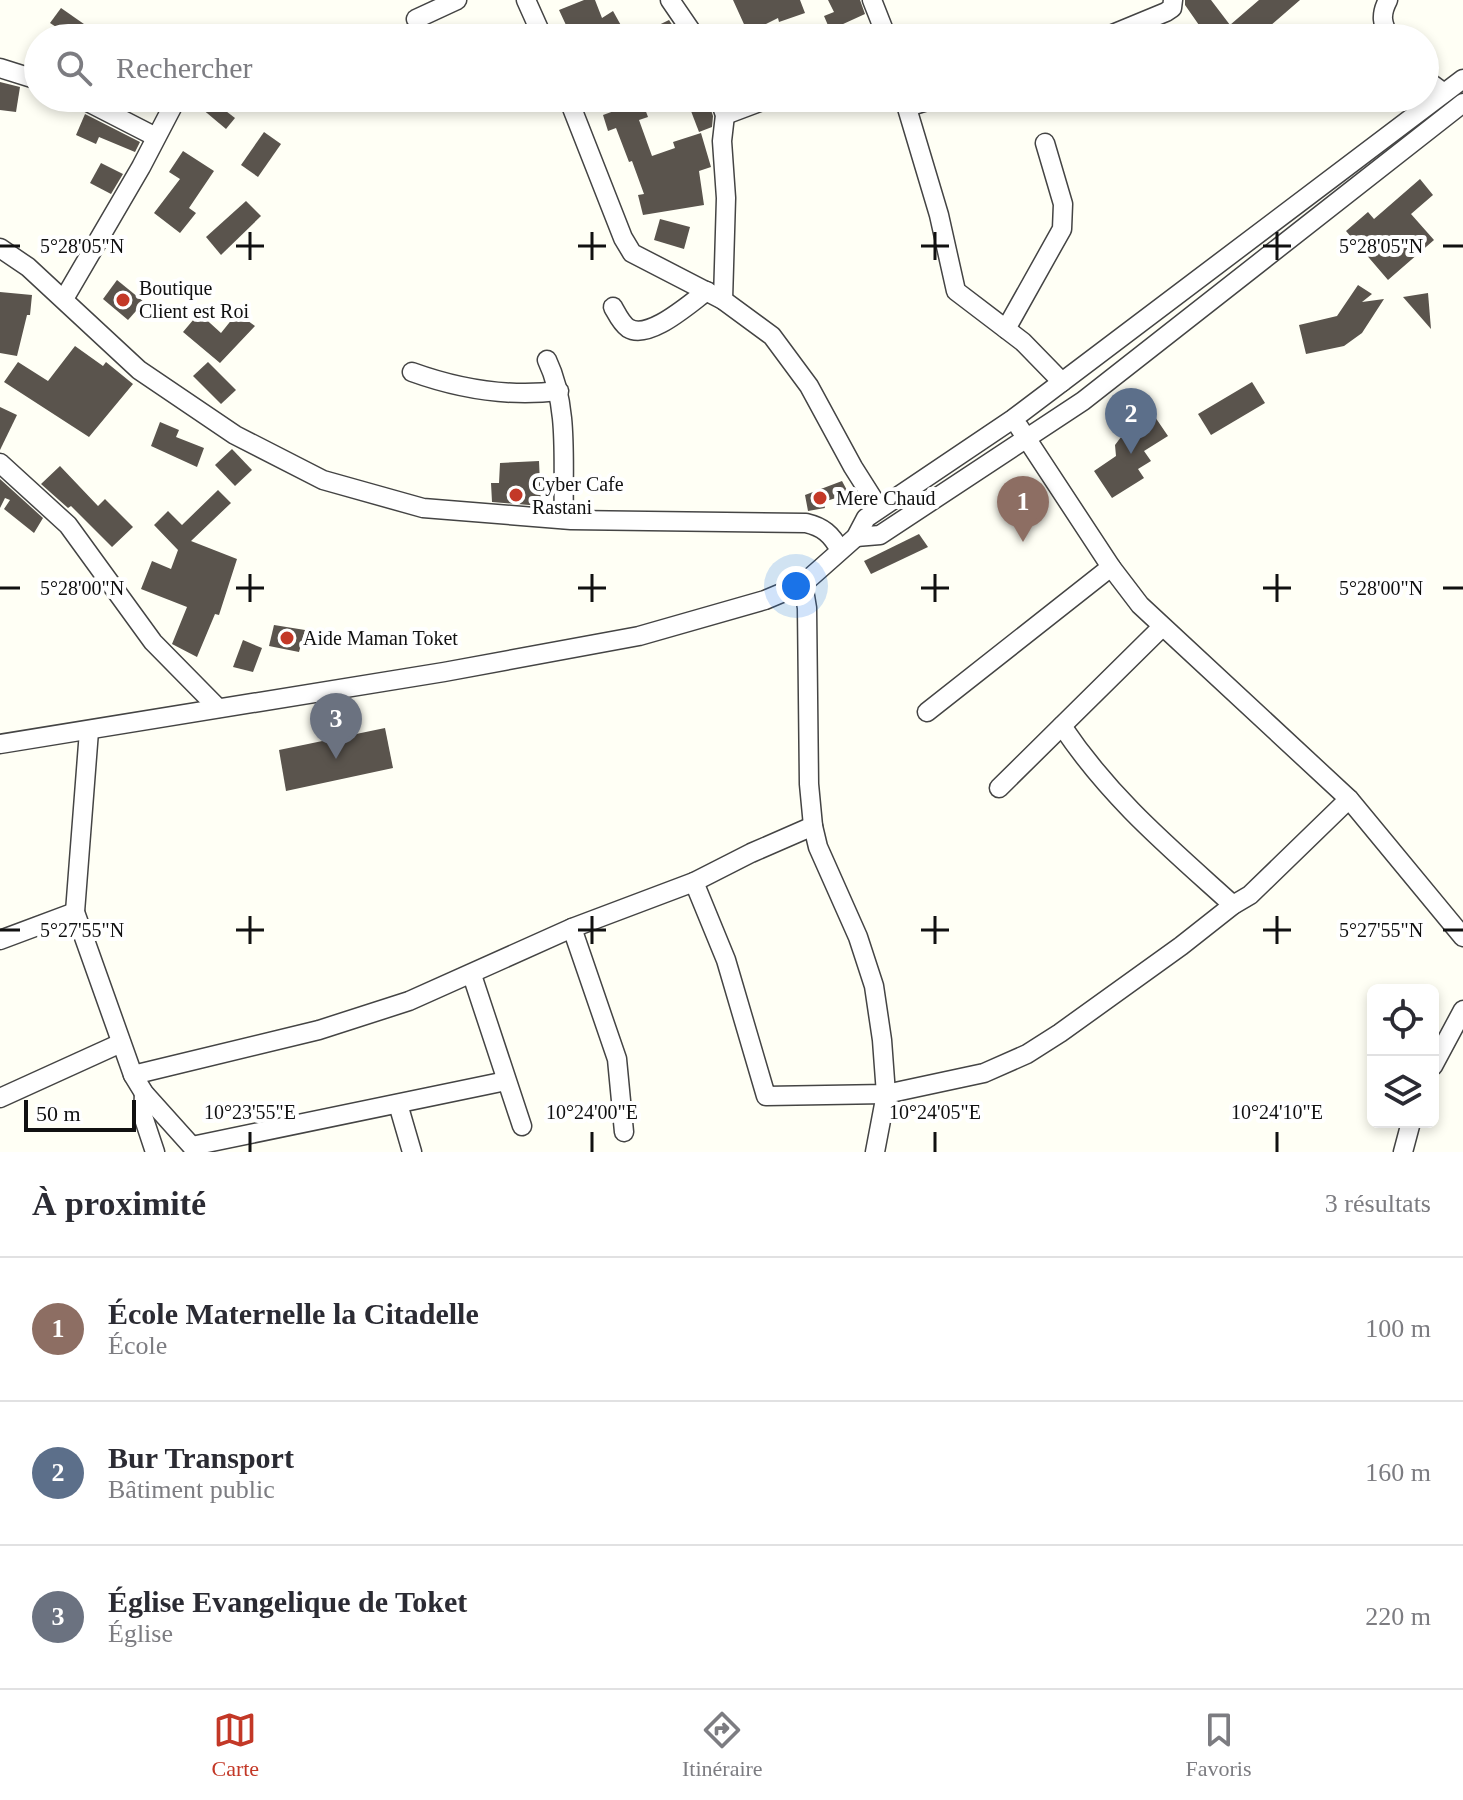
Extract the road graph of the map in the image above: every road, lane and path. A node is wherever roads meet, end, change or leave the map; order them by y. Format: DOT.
graph roads {
  1 [pos="457,0"];
  2 [pos="526,0"];
  3 [pos="670,0"];
  4 [pos="872,0"];
  5 [pos="1173,0"];
  6 [pos="1388,0"];
  7 [pos="416,19"];
  8 [pos="537,24"];
  9 [pos="686,24"];
  10 [pos="881,24"];
  11 [pos="1137,24"];
  12 [pos="1383,24"];
  13 [pos="0,68"];
  14 [pos="24,76"];
  15 [pos="1463,79"];
  16 [pos="1439,89"];
  17 [pos="1444,93"];
  18 [pos="1439,97"];
  19 [pos="1463,103"];
  20 [pos="107,112"];
  21 [pos="169,112"];
  22 [pos="574,112"];
  23 [pos="722,112"];
  24 [pos="909,112"];
  25 [pos="1419,112"];
  26 [pos="156,137"];
  27 [pos="1045,143"];
  28 [pos="0,248"];
  29 [pos="715,296"];
  30 [pos="64,299"];
  31 [pos="613,307"];
  32 [pos="1006,329"];
  33 [pos="547,360"];
  34 [pos="412,372"];
  35 [pos="1062,382"];
  36 [pos="559,391"];
  37 [pos="1013,419"];
  38 [pos="1026,438"];
  39 [pos="0,463"];
  40 [pos="879,508"];
  41 [pos="564,519"];
  42 [pos="856,537"];
  43 [pos="840,550"];
  44 [pos="1111,567"];
  45 [pos="803,584"];
  46 [pos="1162,627"];
  47 [pos="218,708"];
  48 [pos="927,712"];
  49 [pos="1062,726"];
  50 [pos="89,731"];
  51 [pos="2,740"];
  52 [pos="999,788"];
  53 [pos="1349,799"];
  54 [pos="813,826"];
  55 [pos="694,882"];
  56 [pos="1233,905"];
  57 [pos="75,912"];
  58 [pos="572,928"];
  59 [pos="1463,937"];
  60 [pos="0,940"];
  61 [pos="472,975"];
  62 [pos="1463,1010"];
  63 [pos="121,1043"];
  64 [pos="1438,1056"];
  65 [pos="133,1075"];
  66 [pos="506,1081"];
  67 [pos="144,1093"];
  68 [pos="886,1094"];
  69 [pos="0,1098"];
  70 [pos="398,1104"];
  71 [pos="522,1126"];
  72 [pos="1409,1128"];
  73 [pos="624,1132"];
  74 [pos="194,1149"];
  75 [pos="155,1152"];
  76 [pos="412,1152"];
  77 [pos="875,1152"];
  78 [pos="1403,1152"];
  1 -- 7 [label="street"];
  2 -- 8 [label="street"];
  3 -- 9 [label="street"];
  4 -- 10 [label="street"];
  5 -- 11 [label="street"];
  6 -- 12 [label="street"];
  13 -- 14 [label="street"];
  15 -- 17 [label="street"];
  16 -- 17 [label="street"];
  17 -- 18 [label="street"];
  19 -- 38 [label="street"];
  20 -- 26 [label="street"];
  21 -- 26 [label="street"];
  22 -- 29 [label="street"];
  23 -- 29 [label="street"];
  24 -- 32 [label="street"];
  25 -- 35 [label="street"];
  26 -- 30 [label="street"];
  27 -- 32 [label="street"];
  28 -- 30 [label="street"];
  29 -- 31 [label="street"];
  29 -- 40 [label="street"];
  30 -- 41 [label="street"];
  32 -- 35 [label="street"];
  33 -- 36 [label="street"];
  34 -- 36 [label="street"];
  35 -- 37 [label="street"];
  36 -- 41 [label="street"];
  37 -- 38 [label="street"];
  37 -- 40 [label="street"];
  38 -- 42 [label="street"];
  38 -- 44 [label="street"];
  39 -- 47 [label="street"];
  40 -- 42 [label="street"];
  41 -- 43 [label="street"];
  42 -- 43 [label="street"];
  43 -- 45 [label="street"];
  44 -- 46 [label="street"];
  44 -- 48 [label="street"];
  45 -- 47 [label="street"];
  45 -- 54 [label="street"];
  46 -- 49 [label="street"];
  46 -- 53 [label="street"];
  47 -- 50 [label="street"];
  49 -- 52 [label="street"];
  49 -- 56 [label="street"];
  50 -- 51 [label="street"];
  50 -- 57 [label="street"];
  53 -- 56 [label="street"];
  53 -- 59 [label="street"];
  54 -- 55 [label="street"];
  54 -- 68 [label="street"];
  55 -- 58 [label="street"];
  55 -- 68 [label="street"];
  56 -- 68 [label="street"];
  57 -- 60 [label="street"];
  57 -- 63 [label="street"];
  58 -- 61 [label="street"];
  58 -- 73 [label="street"];
  61 -- 65 [label="street"];
  61 -- 66 [label="street"];
  62 -- 64 [label="street"];
  63 -- 65 [label="street"];
  63 -- 69 [label="street"];
  65 -- 67 [label="street"];
  66 -- 70 [label="street"];
  66 -- 71 [label="street"];
  67 -- 74 [label="street"];
  67 -- 75 [label="street"];
  68 -- 77 [label="street"];
  70 -- 74 [label="street"];
  70 -- 76 [label="street"];
  72 -- 78 [label="street"];
}
